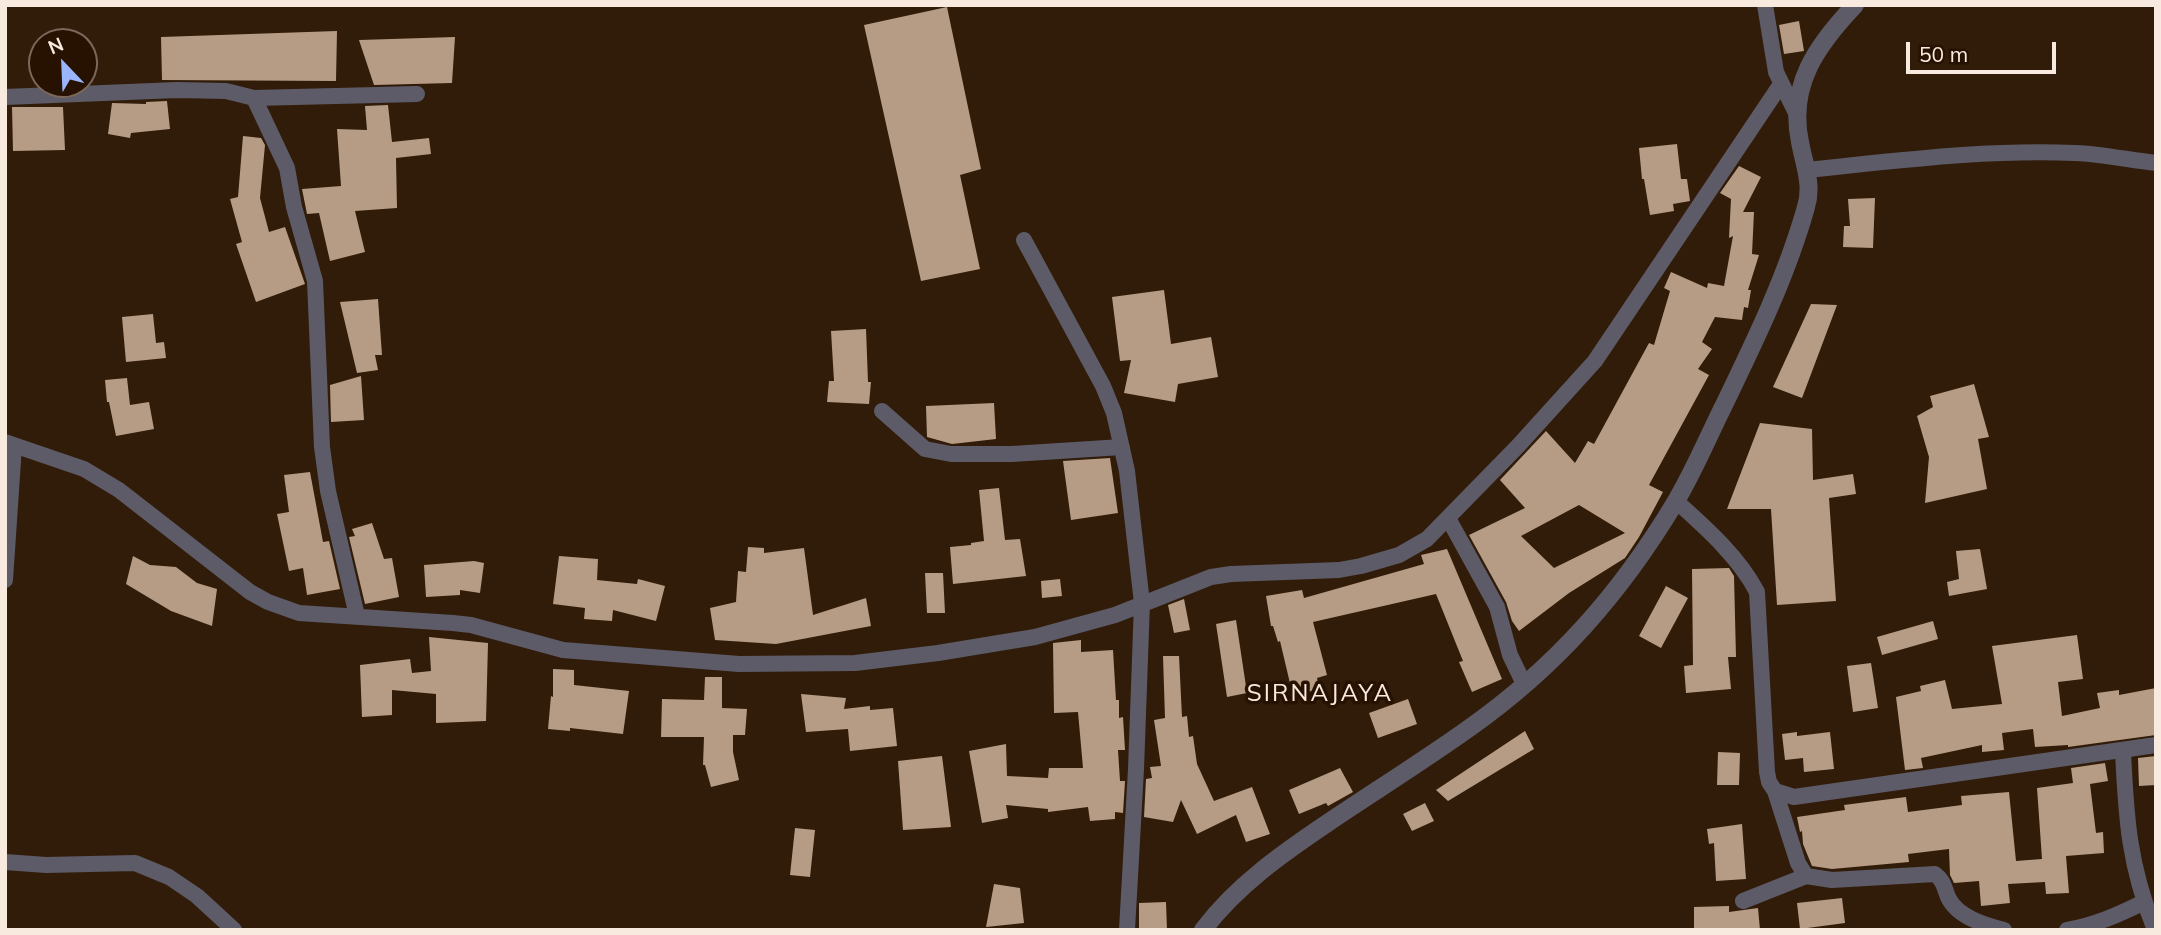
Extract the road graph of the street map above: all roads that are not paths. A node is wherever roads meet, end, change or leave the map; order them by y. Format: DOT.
graph roads {
  1 [pos="1765,5"];
  2 [pos="1854,5"];
  3 [pos="1781,84"];
  4 [pos="416,94"];
  5 [pos="5,97"];
  6 [pos="254,98"];
  7 [pos="1796,113"];
  8 [pos="2156,163"];
  9 [pos="1806,170"];
  10 [pos="1024,240"];
  11 [pos="882,411"];
  12 [pos="10,444"];
  13 [pos="1122,447"];
  14 [pos="1676,500"];
  15 [pos="1448,517"];
  16 [pos="5,580"];
  17 [pos="1142,603"];
  18 [pos="357,616"];
  19 [pos="1524,684"];
  20 [pos="2156,745"];
  21 [pos="2123,751"];
  22 [pos="1774,791"];
  23 [pos="5,862"];
  24 [pos="1806,876"];
  25 [pos="1743,901"];
  26 [pos="2144,902"];
  27 [pos="234,930"];
  28 [pos="1127,930"];
  29 [pos="1203,930"];
  30 [pos="2004,930"];
  31 [pos="2067,930"];
  32 [pos="2154,930"];
  1 -- 3 [label="street"];
  2 -- 7 [label="street"];
  3 -- 7 [label="street"];
  3 -- 15 [label="street"];
  4 -- 6 [label="street"];
  5 -- 6 [label="street"];
  6 -- 18 [label="street"];
  7 -- 9 [label="street"];
  8 -- 9 [label="street"];
  9 -- 14 [label="street"];
  10 -- 13 [label="street"];
  11 -- 13 [label="street"];
  12 -- 16 [label="street"];
  12 -- 18 [label="street"];
  13 -- 17 [label="street"];
  14 -- 19 [label="street"];
  14 -- 22 [label="street"];
  15 -- 17 [label="street"];
  15 -- 19 [label="street"];
  17 -- 18 [label="street"];
  17 -- 28 [label="street"];
  19 -- 29 [label="street"];
  20 -- 21 [label="street"];
  21 -- 22 [label="street"];
  21 -- 26 [label="street"];
  22 -- 24 [label="street"];
  23 -- 27 [label="street"];
  24 -- 25 [label="street"];
  24 -- 30 [label="street"];
  26 -- 31 [label="street"];
  26 -- 32 [label="street"];
}
